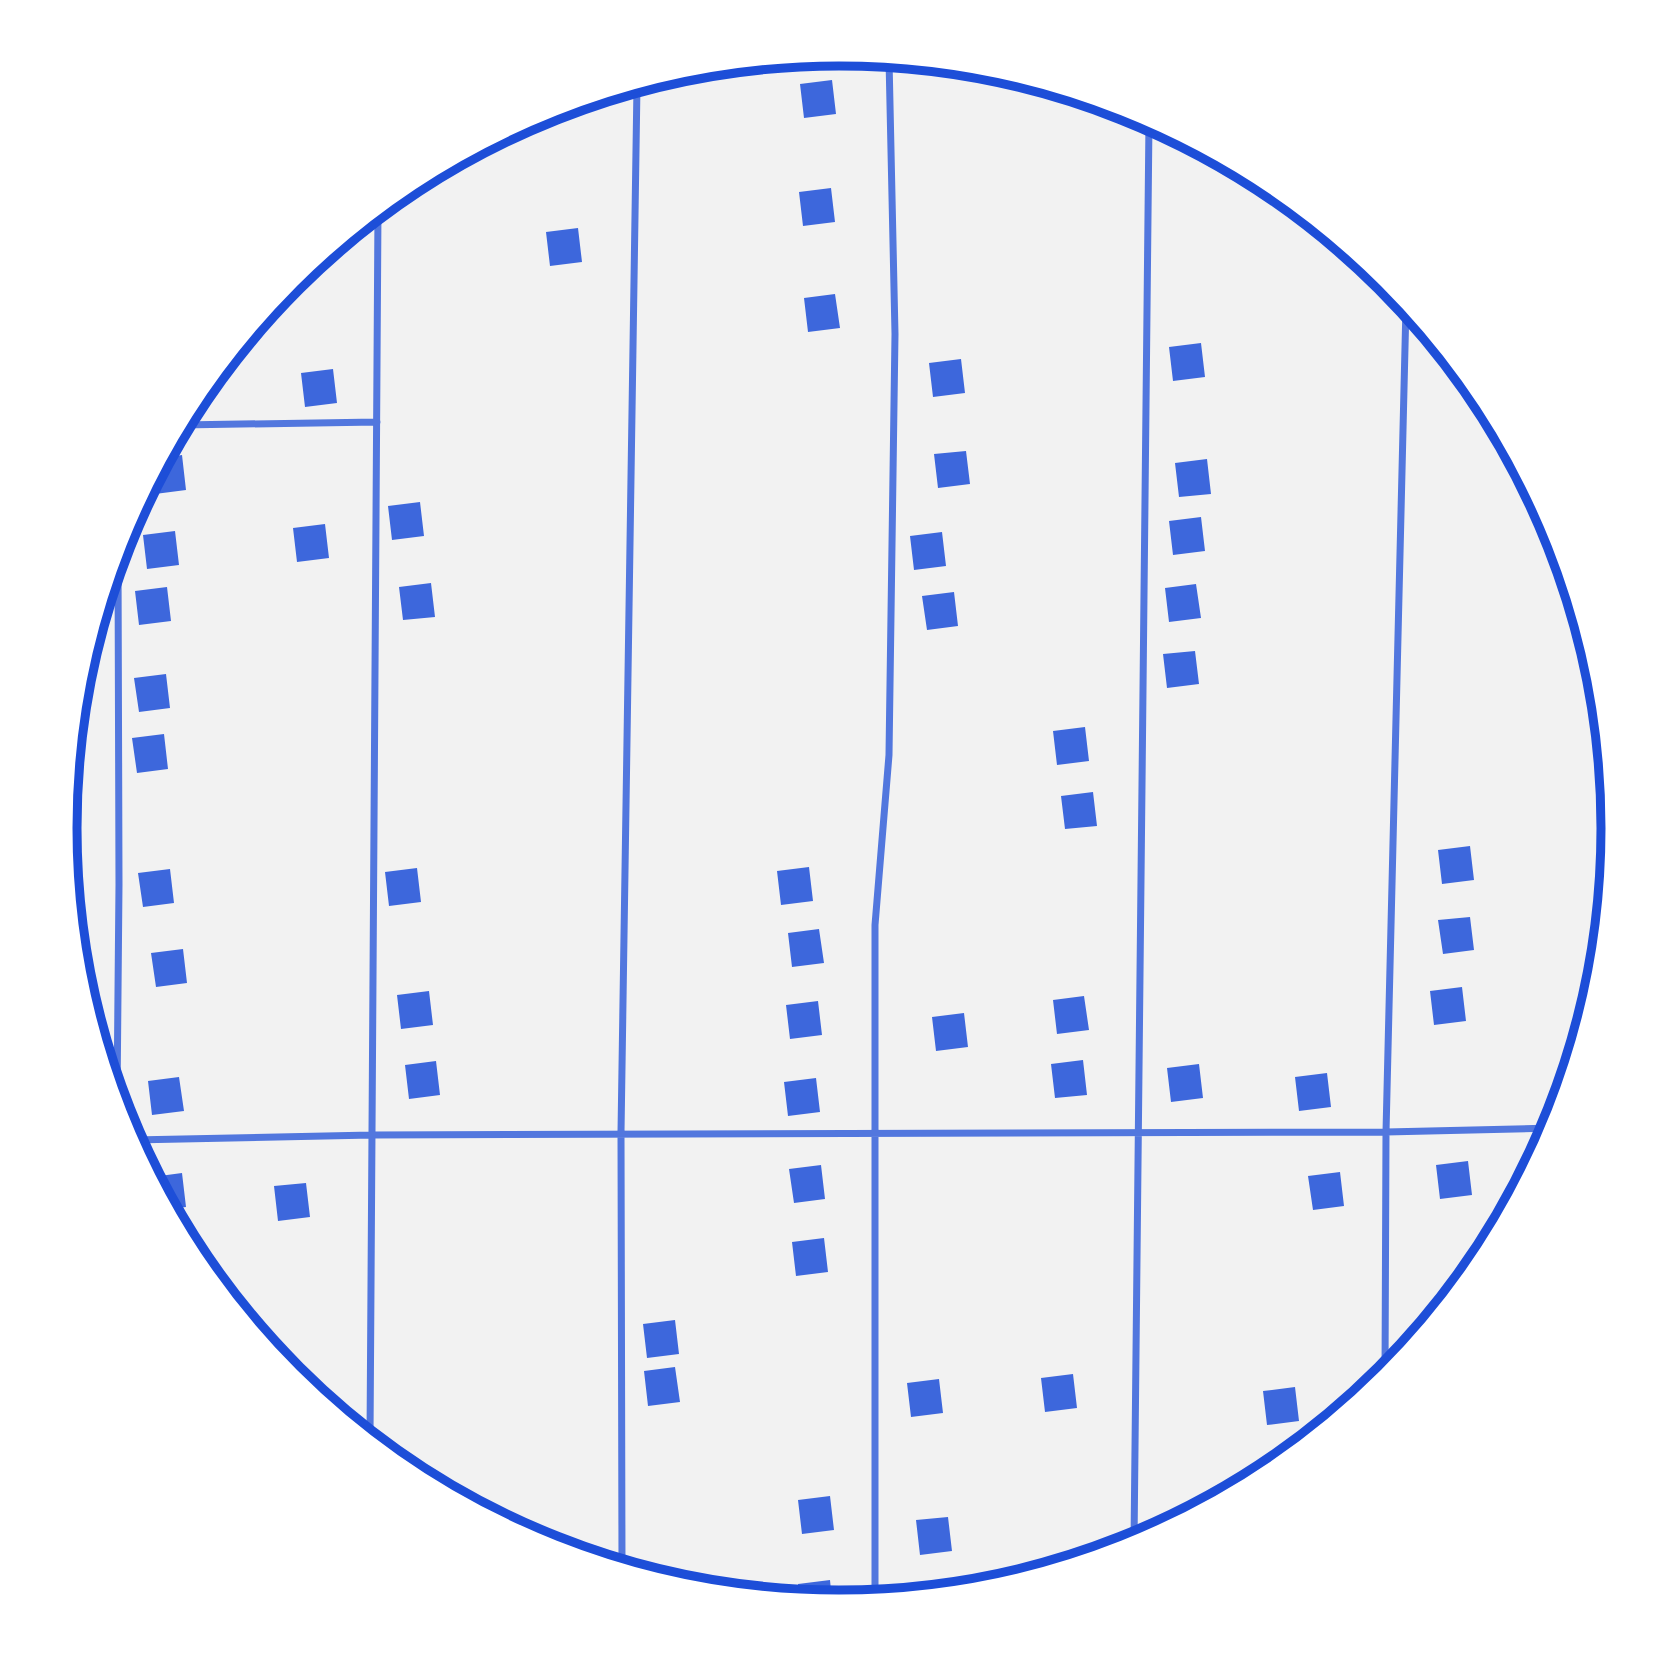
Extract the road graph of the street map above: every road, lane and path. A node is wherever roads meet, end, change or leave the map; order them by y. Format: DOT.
graph roads {
  1 [pos="889,68"];
  2 [pos="637,94"];
  3 [pos="1149,133"];
  4 [pos="378,222"];
  5 [pos="1406,319"];
  6 [pos="377,422"];
  7 [pos="194,425"];
  8 [pos="118,583"];
  9 [pos="117,1071"];
  10 [pos="1539,1128"];
  11 [pos="1386,1132"];
  12 [pos="621,1133"];
  13 [pos="1136,1134"];
  14 [pos="372,1135"];
  15 [pos="875,1135"];
  16 [pos="144,1140"];
  17 [pos="1385,1358"];
  18 [pos="370,1428"];
  19 [pos="1134,1530"];
  20 [pos="622,1558"];
  21 [pos="875,1589"];
  1 -- 15 [label="street"];
  2 -- 12 [label="street"];
  3 -- 13 [label="street"];
  4 -- 6 [label="street"];
  5 -- 11 [label="street"];
  6 -- 7 [label="street"];
  6 -- 14 [label="street"];
  8 -- 9 [label="street"];
  10 -- 11 [label="street"];
  11 -- 13 [label="street"];
  11 -- 17 [label="street"];
  12 -- 14 [label="street"];
  12 -- 15 [label="street"];
  12 -- 20 [label="street"];
  13 -- 15 [label="street"];
  13 -- 19 [label="street"];
  14 -- 16 [label="street"];
  14 -- 18 [label="street"];
  15 -- 21 [label="street"];
}
